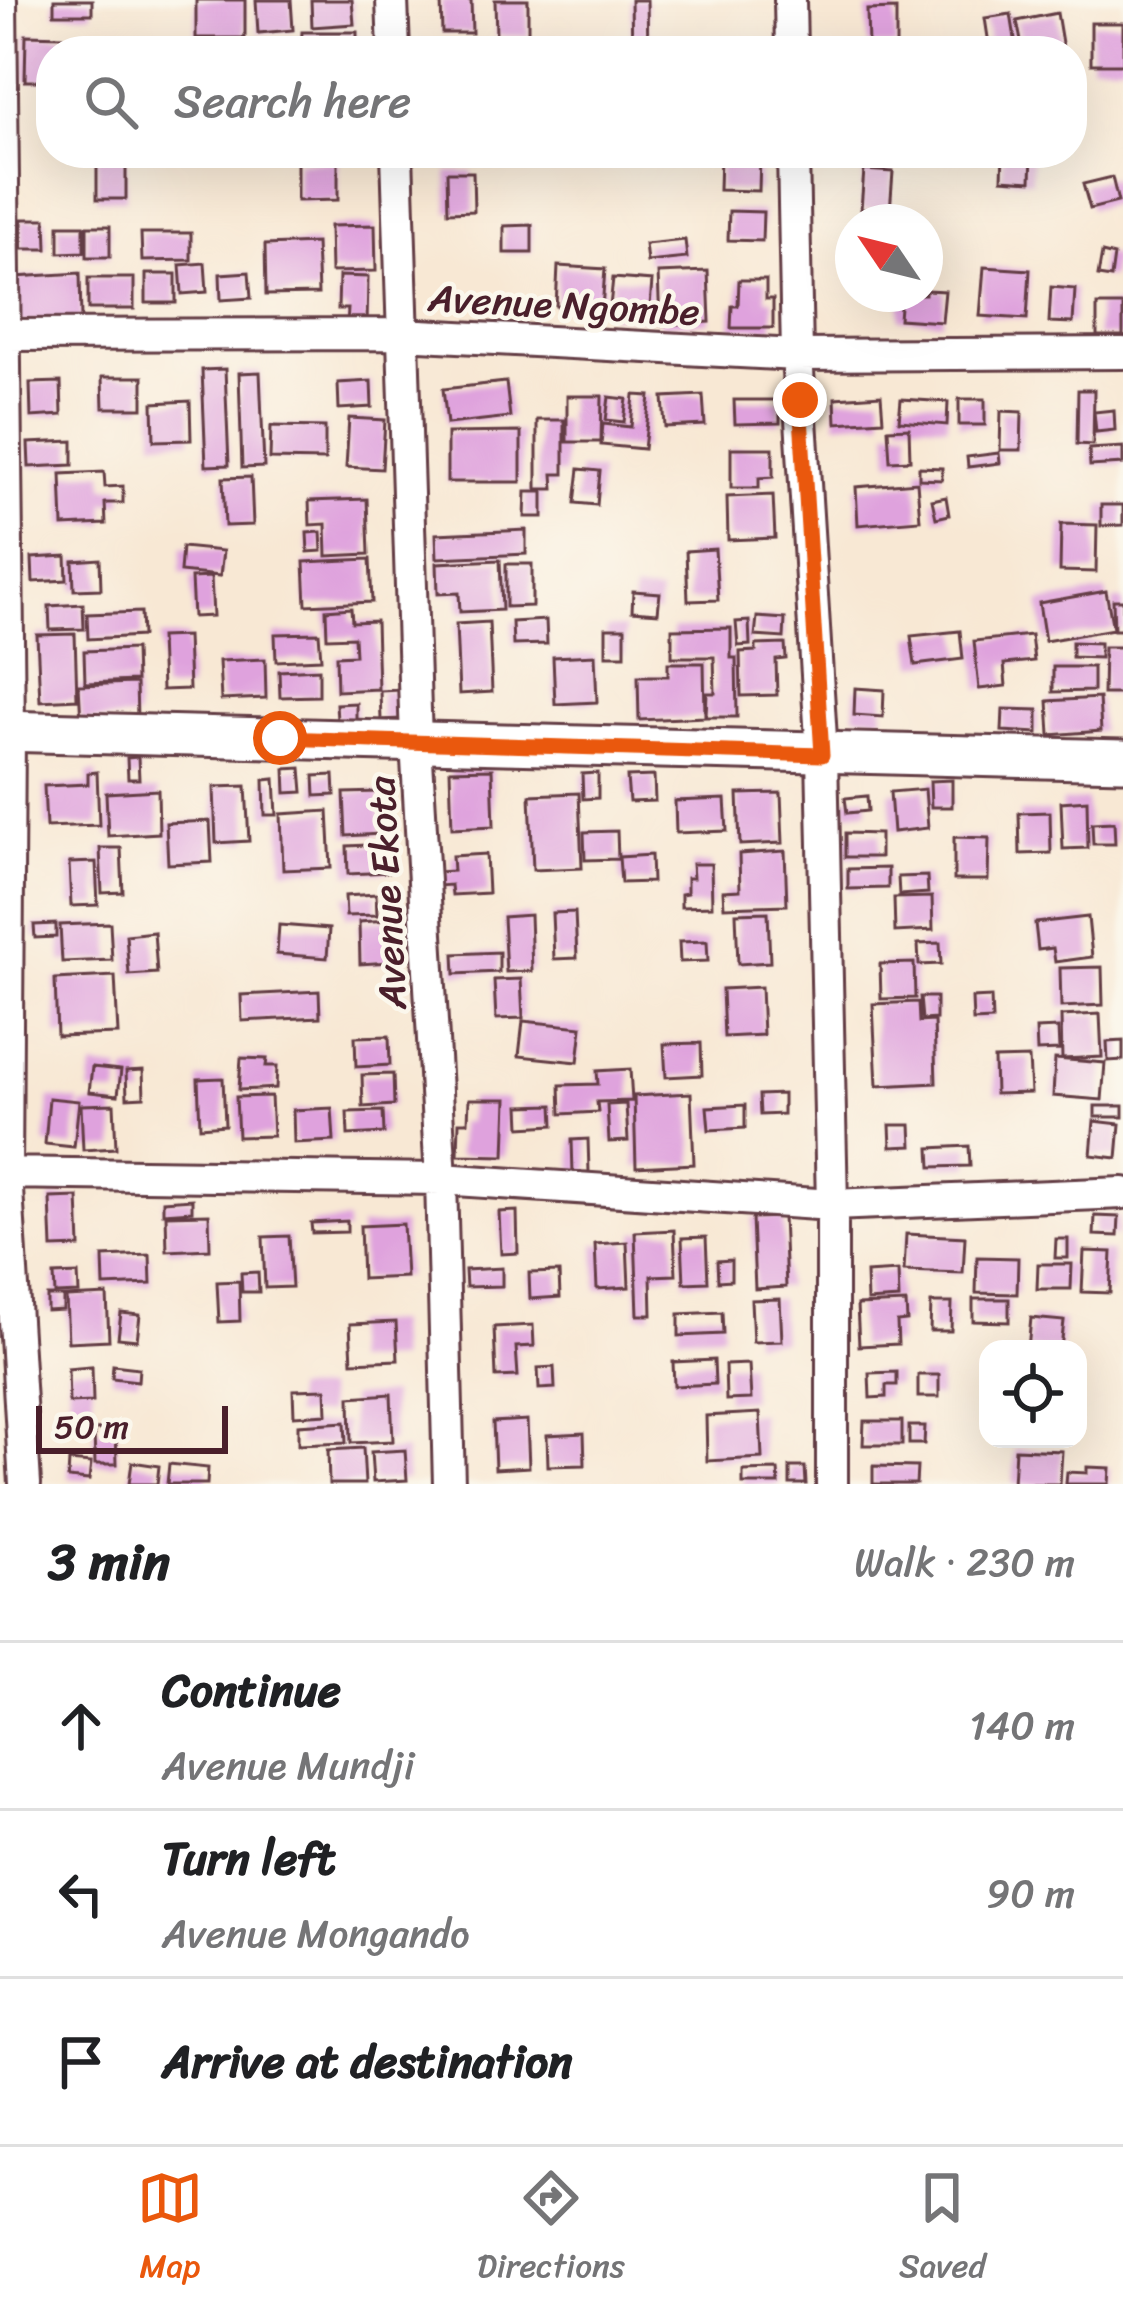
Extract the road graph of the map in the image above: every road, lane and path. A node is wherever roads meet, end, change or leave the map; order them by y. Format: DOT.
graph roads {
  1 [pos="1,0"];
  2 [pos="392,0"];
  3 [pos="790,0"];
  4 [pos="393,36"];
  5 [pos="791,36"];
  6 [pos="397,168"];
  7 [pos="793,168"];
  8 [pos="402,334"];
  9 [pos="2,335"];
  10 [pos="1123,352"];
  11 [pos="796,355"];
  12 [pos="5,731"];
  13 [pos="416,742"];
  14 [pos="822,755"];
  15 [pos="1123,760"];
  16 [pos="3,1173"];
  17 [pos="441,1180"];
  18 [pos="1123,1193"];
  19 [pos="832,1205"];
  20 [pos="25,1484"];
  21 [pos="449,1484"];
  22 [pos="832,1484"];
  1 -- 9 [label="street"];
  2 -- 4 [label="street"];
  3 -- 5 [label="street"];
  6 -- 8 [label="street, Avenue Ekota"];
  7 -- 11 [label="street"];
  8 -- 9 [label="street, Avenue Ngombe"];
  8 -- 11 [label="street, Avenue Ngombe"];
  8 -- 13 [label="street, Avenue Ekota"];
  9 -- 12 [label="street"];
  10 -- 11 [label="street, Avenue Ngombe"];
  11 -- 14 [label="street"];
  12 -- 13 [label="street"];
  12 -- 16 [label="street"];
  13 -- 14 [label="street"];
  13 -- 17 [label="street, Avenue Ekota"];
  14 -- 15 [label="street"];
  14 -- 19 [label="street"];
  16 -- 17 [label="street"];
  16 -- 20 [label="street"];
  17 -- 19 [label="street"];
  17 -- 21 [label="street, Avenue Ekota"];
  18 -- 19 [label="street"];
  19 -- 22 [label="street"];
}
